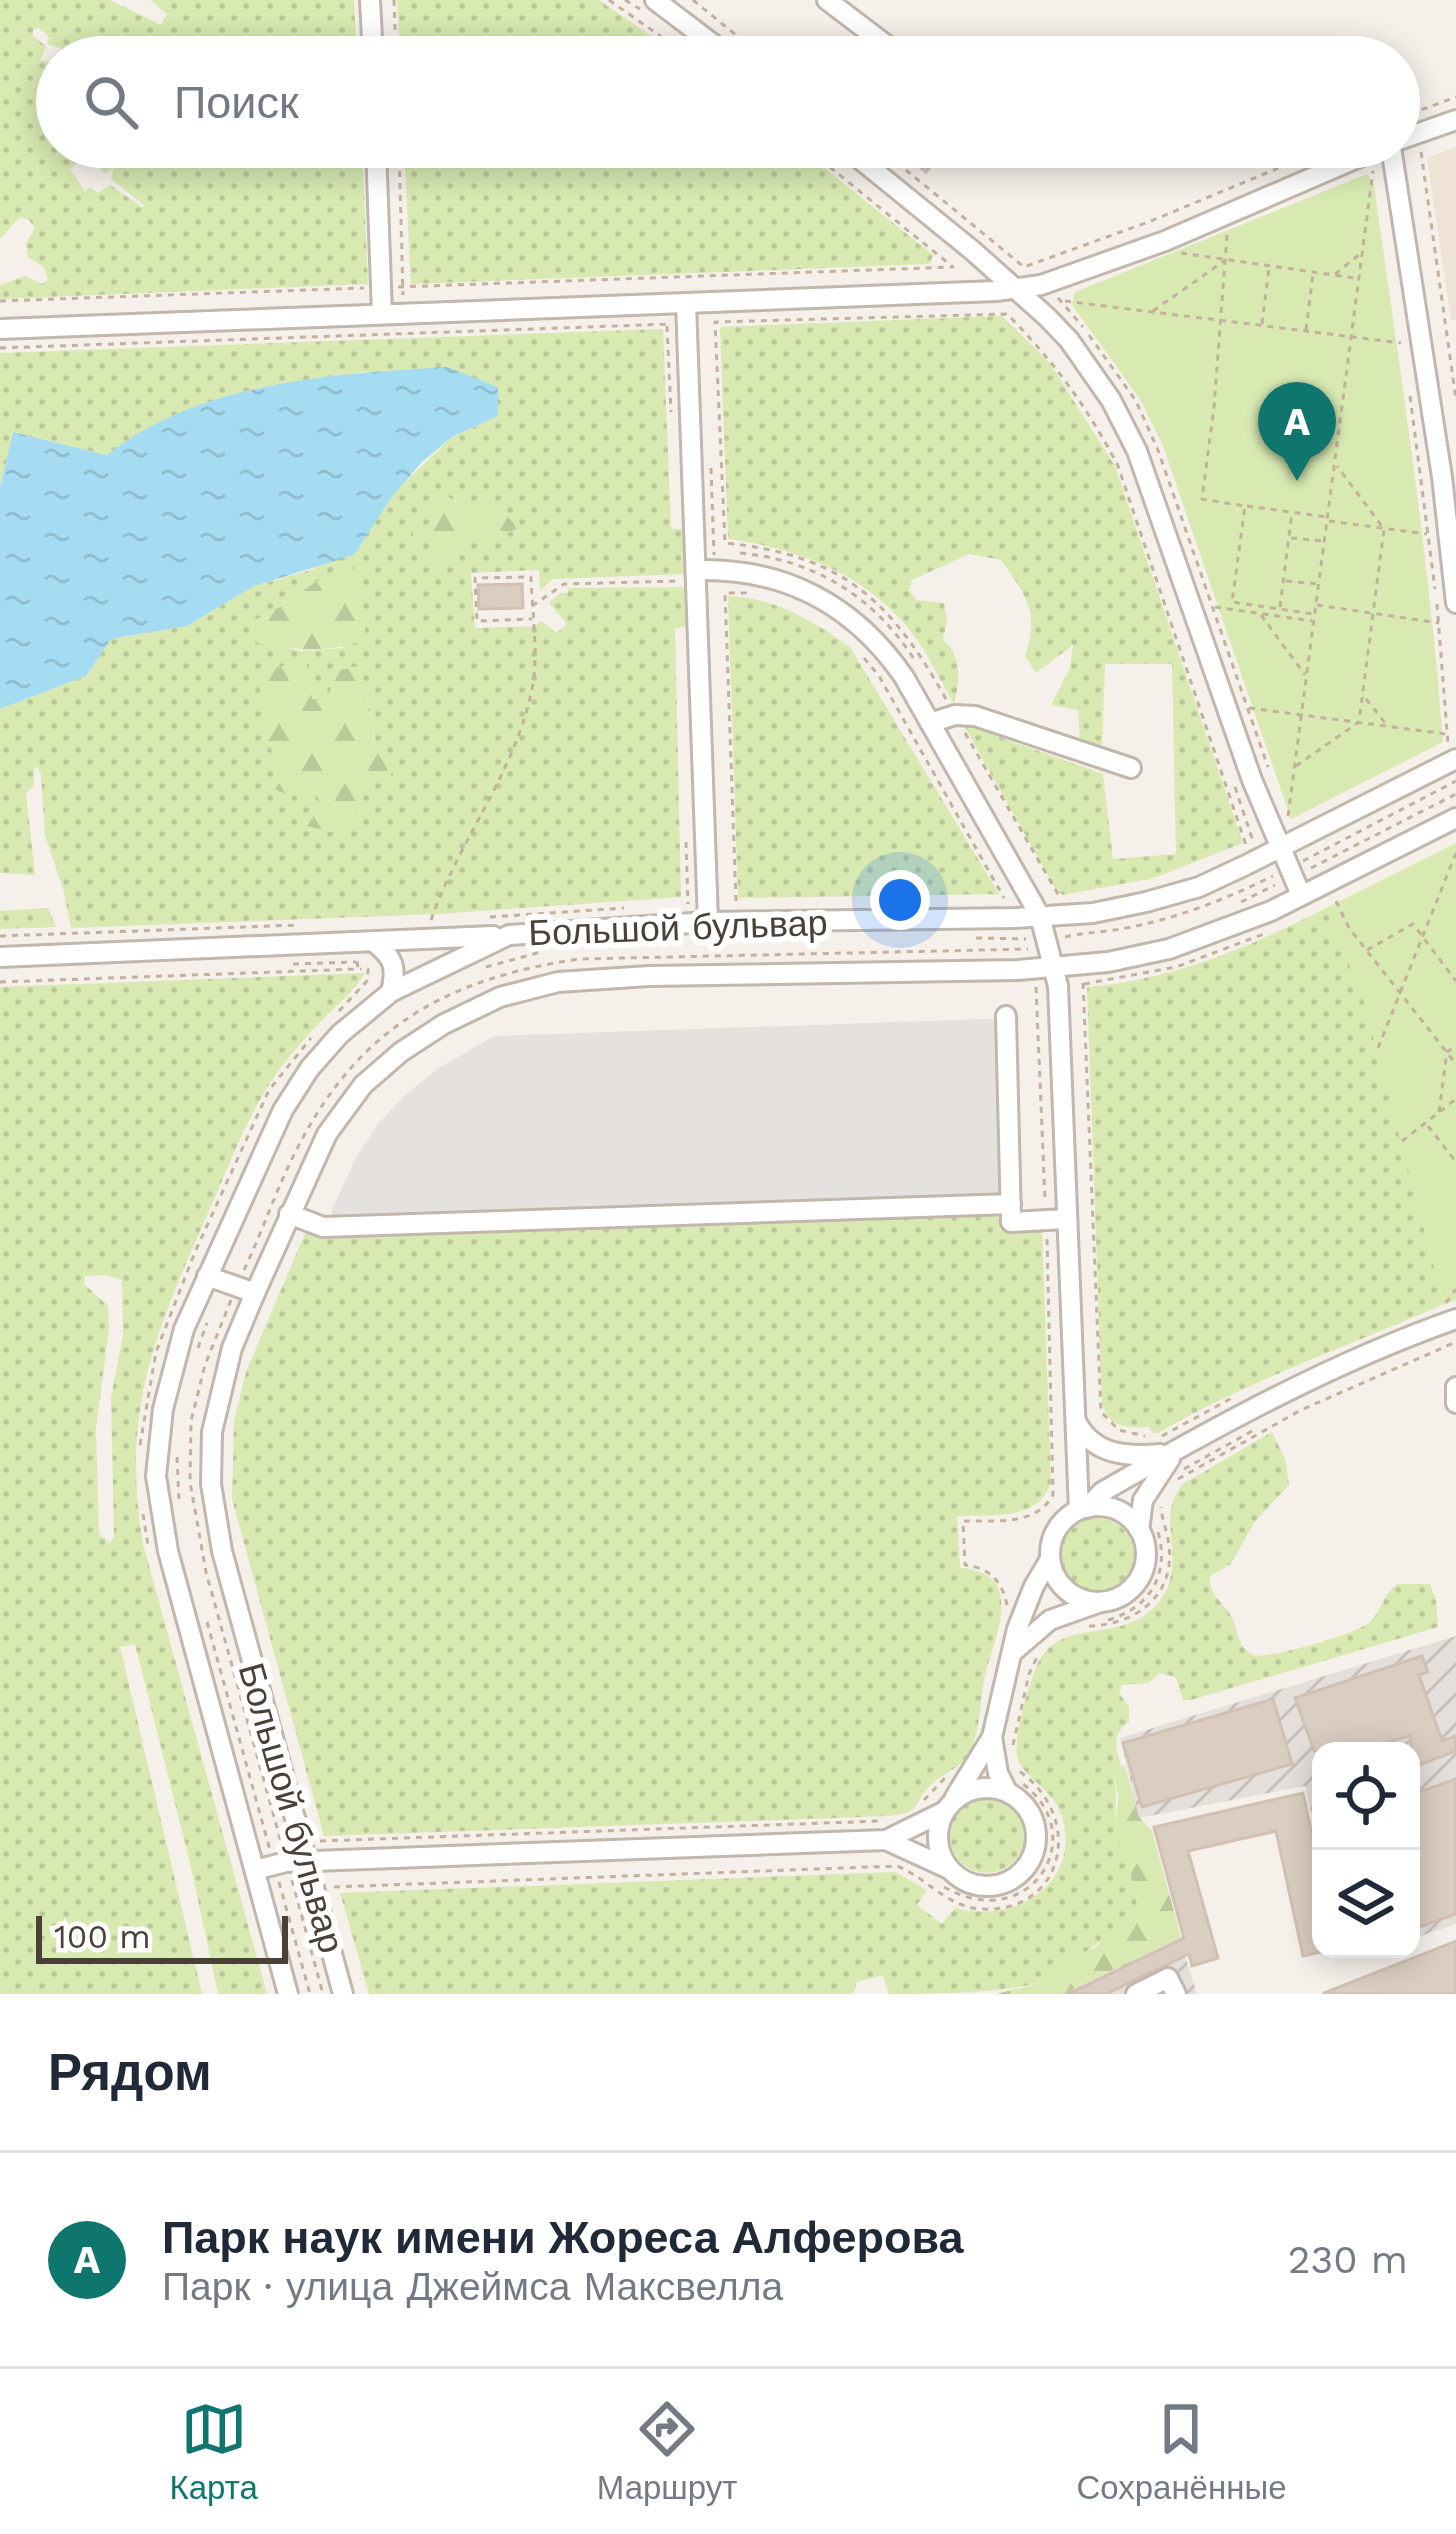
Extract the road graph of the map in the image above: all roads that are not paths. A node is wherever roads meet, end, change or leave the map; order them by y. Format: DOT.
graph roads {
  1 [pos="370,0"];
  2 [pos="655,0"];
  3 [pos="827,0"];
  4 [pos="372,36"];
  5 [pos="702,36"];
  6 [pos="874,36"];
  7 [pos="1456,120"];
  8 [pos="1420,133"];
  9 [pos="378,168"];
  10 [pos="870,168"];
  11 [pos="1337,168"];
  12 [pos="1390,168"];
  13 [pos="1018,289"];
  14 [pos="686,303"];
  15 [pos="382,314"];
  16 [pos="0,329"];
  17 [pos="697,575"];
  18 [pos="1455,591"];
  19 [pos="930,723"];
  20 [pos="1452,752"];
  21 [pos="1131,768"];
  22 [pos="1456,818"];
  23 [pos="1268,842"];
  24 [pos="1301,896"];
  25 [pos="1040,916"];
  26 [pos="708,922"];
  27 [pos="508,935"];
  28 [pos="375,943"];
  29 [pos="0,957"];
  30 [pos="1056,977"];
  31 [pos="391,992"];
  32 [pos="1006,1016"];
  33 [pos="1011,1204"];
  34 [pos="289,1214"];
  35 [pos="1056,1220"];
  36 [pos="206,1276"];
  37 [pos="246,1290"];
  38 [pos="1449,1314"];
  39 [pos="1456,1387"];
  40 [pos="1456,1403"];
  41 [pos="1074,1416"];
  42 [pos="1177,1450"];
  43 [pos="1083,1509"];
  44 [pos="1139,1530"];
  45 [pos="1050,1559"];
  46 [pos="1103,1602"];
  47 [pos="1010,1654"];
  48 [pos="999,1739"];
  49 [pos="1010,1784"];
  50 [pos="948,1806"];
  51 [pos="888,1830"];
  52 [pos="288,1861"];
  53 [pos="949,1869"];
  54 [pos="288,1994"];
  55 [pos="343,1994"];
  56 [pos="1136,1994"];
  57 [pos="1176,1994"];
  1 -- 4 [label="street"];
  2 -- 5 [label="street"];
  3 -- 6 [label="street"];
  7 -- 8 [label="street"];
  9 -- 15 [label="street"];
  10 -- 13 [label="street"];
  11 -- 13 [label="street"];
  12 -- 18 [label="street"];
  13 -- 14 [label="street"];
  13 -- 23 [label="street"];
  14 -- 15 [label="street"];
  14 -- 17 [label="street"];
  15 -- 16 [label="street"];
  17 -- 19 [label="street"];
  17 -- 26 [label="street"];
  19 -- 21 [label="street"];
  19 -- 25 [label="street"];
  20 -- 23 [label="street, Большой бульвар"];
  22 -- 24 [label="street, Большой бульвар"];
  23 -- 24 [label="street"];
  23 -- 25 [label="street, Большой бульвар"];
  24 -- 30 [label="street, Большой бульвар"];
  25 -- 26 [label="street, Большой бульвар"];
  25 -- 30 [label="street"];
  26 -- 27 [label="street, Большой бульвар"];
  27 -- 28 [label="street"];
  27 -- 31 [label="street, Большой бульвар"];
  28 -- 29 [label="street"];
  28 -- 31 [label="street"];
  30 -- 34 [label="street, Большой бульвар"];
  30 -- 35 [label="street"];
  31 -- 36 [label="street, Большой бульвар"];
  32 -- 33 [label="street"];
  33 -- 34 [label="street"];
  33 -- 35 [label="street"];
  34 -- 37 [label="street, Большой бульвар"];
  35 -- 41 [label="street"];
  36 -- 37 [label="street"];
  36 -- 52 [label="street, Большой бульвар"];
  37 -- 52 [label="street, Большой бульвар"];
  38 -- 42 [label="street"];
  39 -- 40 [label="street"];
  41 -- 42 [label="street"];
  41 -- 43 [label="street"];
  42 -- 43 [label="street"];
  42 -- 44 [label="street"];
  43 -- 44 [label="street"];
  43 -- 45 [label="street"];
  44 -- 46 [label="street"];
  45 -- 46 [label="street"];
  45 -- 47 [label="street"];
  46 -- 47 [label="street"];
  47 -- 48 [label="street"];
  48 -- 49 [label="street"];
  48 -- 50 [label="street"];
  49 -- 50 [label="street"];
  49 -- 53 [label="street"];
  50 -- 51 [label="street"];
  50 -- 53 [label="street"];
  51 -- 52 [label="street"];
  51 -- 53 [label="street"];
  52 -- 54 [label="street, Большой бульвар"];
  52 -- 55 [label="street, Большой бульвар"];
  56 -- 57 [label="street"];
}
